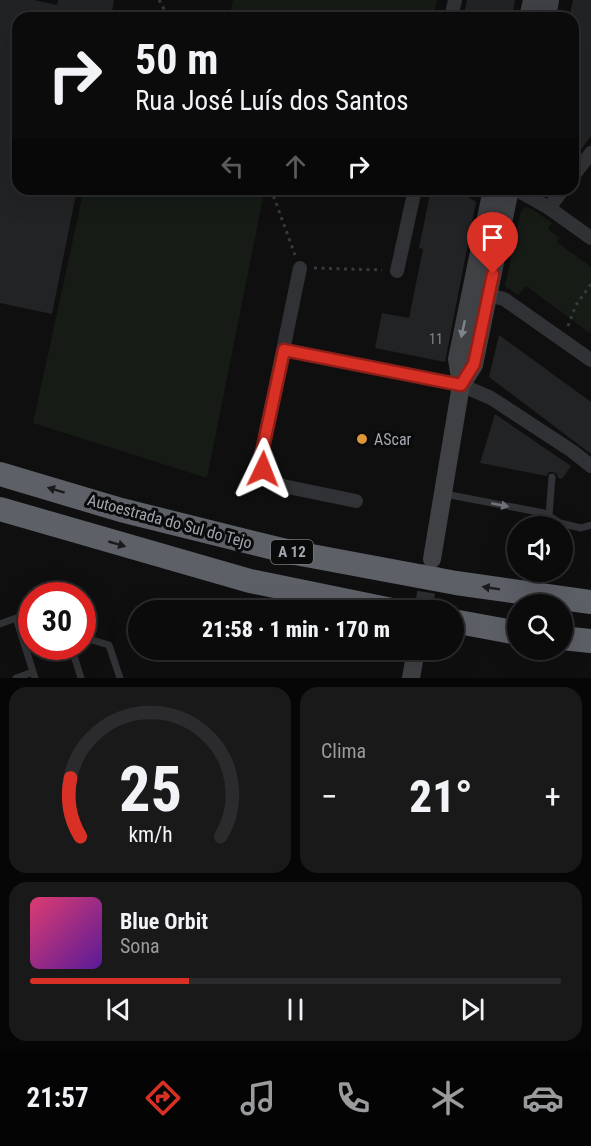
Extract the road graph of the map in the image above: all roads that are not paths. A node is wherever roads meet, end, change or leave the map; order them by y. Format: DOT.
graph roads {
  1 [pos="591,153"];
  2 [pos="579,168"];
  3 [pos="414,195"];
  4 [pos="491,195"];
  5 [pos="512,195"];
  6 [pos="524,195"];
  7 [pos="559,195"];
  8 [pos="549,208"];
  9 [pos="591,238"];
  10 [pos="300,268"];
  11 [pos="397,271"];
  12 [pos="488,295"];
  13 [pos="284,350"];
  14 [pos="591,360"];
  15 [pos="461,385"];
  16 [pos="591,466"];
  17 [pos="0,474"];
  18 [pos="552,477"];
  19 [pos="443,494"];
  20 [pos="356,501"];
  21 [pos="0,509"];
  22 [pos="549,516"];
  23 [pos="591,525"];
  24 [pos="573,526"];
  25 [pos="581,528"];
  26 [pos="591,530"];
  27 [pos="432,559"];
  28 [pos="341,600"];
  29 [pos="591,602"];
  30 [pos="16,618"];
  31 [pos="464,623"];
  32 [pos="0,624"];
  33 [pos="507,631"];
  34 [pos="573,639"];
  35 [pos="96,641"];
  36 [pos="591,641"];
  37 [pos="75,660"];
  38 [pos="414,660"];
  39 [pos="34,675"];
  40 [pos="16,678"];
  41 [pos="81,678"];
  42 [pos="120,678"];
  43 [pos="411,678"];
  1 -- 2 [label="street"];
  3 -- 11 [label="street"];
  4 -- 15 [label="main road, one-way"];
  5 -- 12 [label="main road"];
  6 -- 8 [label="street"];
  7 -- 8 [label="street"];
  8 -- 9 [label="street"];
  10 -- 13 [label="street"];
  12 -- 14 [label="street"];
  12 -- 15 [label="main road"];
  13 -- 15 [label="street"];
  13 -- 20 [label="street"];
  15 -- 16 [label="street"];
  15 -- 19 [label="main road"];
  29 -- 17 [label="highway, Autoestrada do Sul do Tejo / A 12, one-way"];
  18 -- 22 [label="lane"];
  19 -- 22 [label="lane, one-way"];
  19 -- 27 [label="main road"];
  21 -- 28 [label="highway, A 12, one-way"];
  23 -- 25 [label="lane"];
  24 -- 25 [label="lane"];
  25 -- 26 [label="lane"];
  30 -- 32 [label="lane"];
  30 -- 39 [label="lane"];
  31 -- 33 [label="highway"];
  34 -- 36 [label="highway"];
  35 -- 42 [label="lane"];
  37 -- 41 [label="lane"];
  38 -- 43 [label="main road"];
  39 -- 40 [label="lane"];
}
